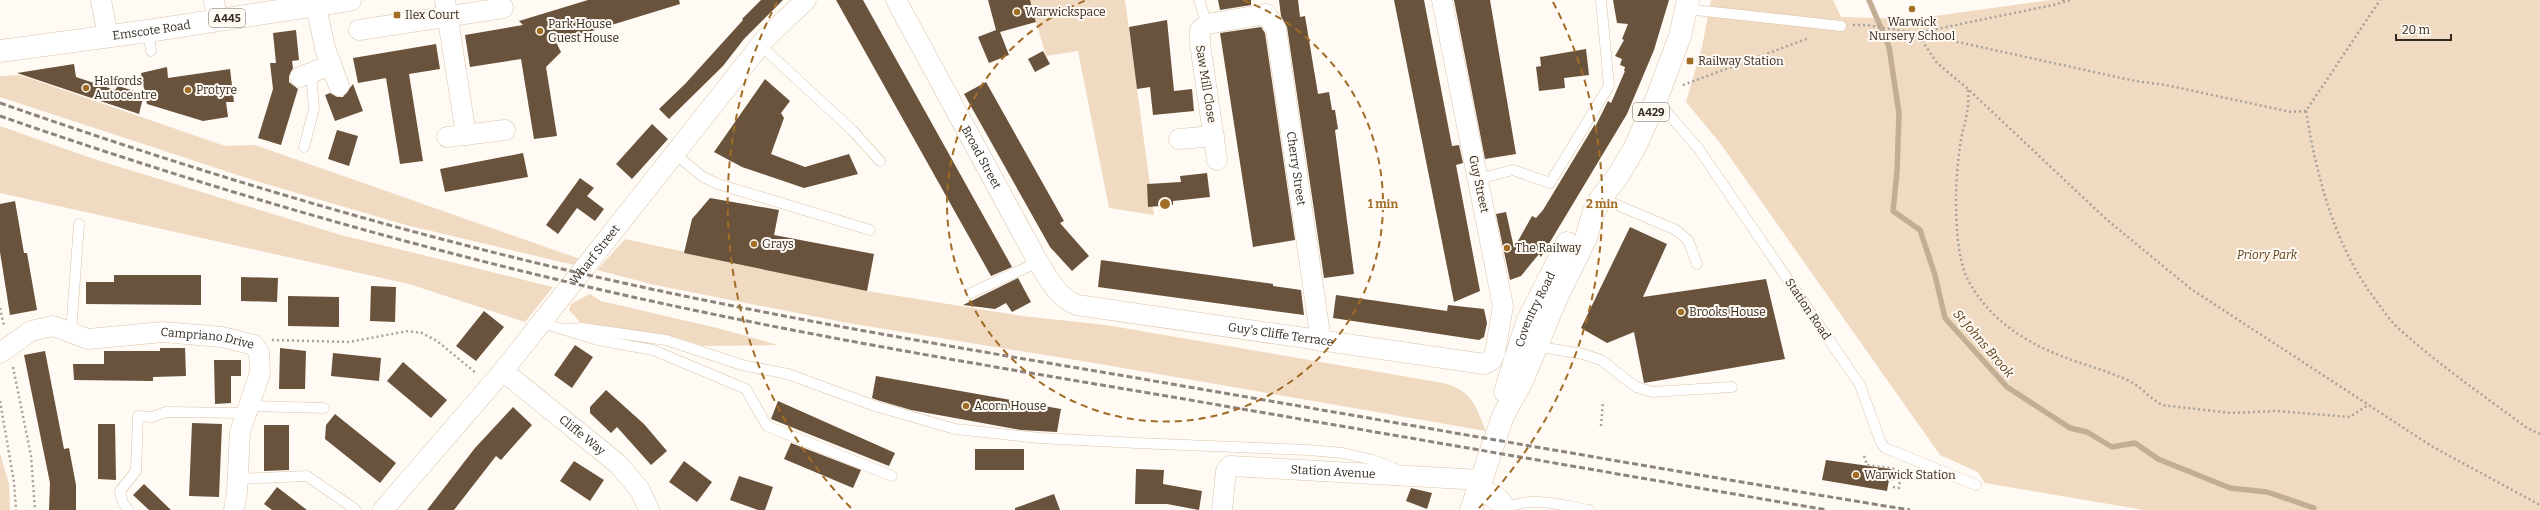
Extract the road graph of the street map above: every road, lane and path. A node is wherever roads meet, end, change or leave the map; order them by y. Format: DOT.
graph roads {
  1 [pos="101,0"];
  2 [pos="350,0"];
  3 [pos="806,0"];
  4 [pos="896,0"];
  5 [pos="1199,0"];
  6 [pos="1442,0"];
  7 [pos="1601,0"];
  8 [pos="2064,0"];
  9 [pos="2071,0"];
  10 [pos="2380,0"];
  11 [pos="1687,4"];
  12 [pos="2058,4"];
  13 [pos="316,6"];
  14 [pos="1269,7"];
  15 [pos="446,8"];
  16 [pos="503,8"];
  17 [pos="215,10"];
  18 [pos="1207,24"];
  19 [pos="1841,26"];
  20 [pos="1871,26"];
  21 [pos="359,30"];
  22 [pos="1918,33"];
  23 [pos="108,37"];
  24 [pos="1810,37"];
  25 [pos="760,45"];
  26 [pos="0,51"];
  27 [pos="331,65"];
  28 [pos="305,75"];
  29 [pos="1683,85"];
  30 [pos="339,86"];
  31 [pos="1968,89"];
  32 [pos="1654,102"];
  33 [pos="2306,111"];
  34 [pos="505,130"];
  35 [pos="466,134"];
  36 [pos="1214,136"];
  37 [pos="447,137"];
  38 [pos="1180,139"];
  39 [pos="304,147"];
  40 [pos="675,154"];
  41 [pos="1217,160"];
  42 [pos="880,161"];
  43 [pos="1478,179"];
  44 [pos="1597,206"];
  45 [pos="79,224"];
  46 [pos="870,230"];
  47 [pos="1038,262"];
  48 [pos="1698,264"];
  49 [pos="970,293"];
  50 [pos="1077,305"];
  51 [pos="0,308"];
  52 [pos="542,323"];
  53 [pos="4,328"];
  54 [pos="566,329"];
  55 [pos="71,333"];
  56 [pos="1321,341"];
  57 [pos="254,345"];
  58 [pos="1537,346"];
  59 [pos="0,353"];
  60 [pos="1514,355"];
  61 [pos="1484,364"];
  62 [pos="13,370"];
  63 [pos="497,378"];
  64 [pos="1732,387"];
  65 [pos="0,401"];
  66 [pos="1603,401"];
  67 [pos="2368,405"];
  68 [pos="324,408"];
  69 [pos="248,410"];
  70 [pos="1503,416"];
  71 [pos="1601,426"];
  72 [pos="2540,434"];
  73 [pos="1864,456"];
  74 [pos="892,476"];
  75 [pos="1413,476"];
  76 [pos="238,479"];
  77 [pos="1900,480"];
  78 [pos="1892,481"];
  79 [pos="1480,484"];
  80 [pos="1976,485"];
  81 [pos="1893,487"];
  82 [pos="2540,504"];
  83 [pos="355,509"];
  84 [pos="1505,509"];
  85 [pos="16,510"];
  86 [pos="35,510"];
  87 [pos="128,510"];
  88 [pos="234,510"];
  89 [pos="383,510"];
  90 [pos="649,510"];
  91 [pos="1222,510"];
  92 [pos="1471,510"];
  93 [pos="1589,510"];
  1 -- 23 [label="street"];
  2 -- 13 [label="main road, Emscote Road / A445"];
  3 -- 25 [label="street, Wharf Street"];
  4 -- 47 [label="street, Broad Street"];
  5 -- 18 [label="lane"];
  6 -- 43 [label="street, Guy Street"];
  7 -- 43 [label="lane"];
  8 -- 12 [label="path"];
  9 -- 12 [label="path"];
  10 -- 33 [label="path"];
  11 -- 19 [label="lane"];
  11 -- 32 [label="main road, Coventry Road / A429"];
  12 -- 22 [label="path"];
  13 -- 17 [label="main road, Emscote Road / A445"];
  13 -- 27 [label="street"];
  14 -- 18 [label="street"];
  14 -- 56 [label="street, Cherry Street"];
  15 -- 16 [label="street"];
  15 -- 21 [label="street"];
  15 -- 35 [label="street"];
  17 -- 23 [label="main road, Emscote Road / A445"];
  18 -- 36 [label="street, Saw Mill Close"];
  20 -- 22 [label="path"];
  22 -- 31 [label="path"];
  22 -- 33 [label="path"];
  23 -- 26 [label="main road, Emscote Road / A445"];
  24 -- 29 [label="path"];
  25 -- 40 [label="street, Wharf Street"];
  25 -- 42 [label="lane"];
  27 -- 28 [label="street"];
  27 -- 30 [label="street"];
  28 -- 39 [label="lane"];
  31 -- 67 [label="path"];
  31 -- 67 [label="path"];
  32 -- 44 [label="main road, Coventry Road / A429"];
  32 -- 80 [label="lane, Station Road"];
  33 -- 72 [label="path"];
  34 -- 35 [label="street"];
  35 -- 37 [label="street"];
  36 -- 38 [label="street, Saw Mill Close"];
  36 -- 41 [label="street, Saw Mill Close"];
  40 -- 46 [label="lane"];
  40 -- 52 [label="street, Wharf Street"];
  43 -- 61 [label="street, Guy Street"];
  44 -- 48 [label="lane"];
  44 -- 58 [label="main road, Coventry Road / A429"];
  44 -- 60 [label="main road, Coventry Road / A429"];
  45 -- 55 [label="lane"];
  47 -- 49 [label="lane"];
  47 -- 50 [label="street, Broad Street"];
  50 -- 56 [label="street, Guy's Cliffe Terrace"];
  51 -- 53 [label="path"];
  52 -- 54 [label="lane"];
  52 -- 63 [label="street, Wharf Street"];
  54 -- 74 [label="lane"];
  54 -- 75 [label="lane"];
  55 -- 57 [label="street, Campriano Drive"];
  55 -- 59 [label="street, Campriano Drive"];
  56 -- 61 [label="street, Guy's Cliffe Terrace"];
  57 -- 63 [label="path"];
  57 -- 69 [label="street, Campriano Drive"];
  58 -- 60 [label="lane"];
  58 -- 64 [label="lane"];
  58 -- 70 [label="main road, Coventry Road / A429"];
  60 -- 70 [label="main road, Coventry Road / A429"];
  62 -- 86 [label="path"];
  63 -- 89 [label="street, Wharf Street"];
  63 -- 90 [label="street, Cliffe Way"];
  65 -- 85 [label="path"];
  66 -- 71 [label="path"];
  67 -- 82 [label="path"];
  68 -- 69 [label="lane"];
  69 -- 76 [label="street, Campriano Drive"];
  69 -- 87 [label="lane"];
  70 -- 79 [label="main road, Coventry Road / A429"];
  73 -- 77 [label="path"];
  75 -- 79 [label="street, Station Avenue"];
  75 -- 91 [label="street, Station Avenue"];
  76 -- 83 [label="lane"];
  76 -- 88 [label="street, Campriano Drive"];
  77 -- 78 [label="path"];
  77 -- 81 [label="path"];
  79 -- 84 [label="main road"];
  79 -- 92 [label="main road, Coventry Road / A429"];
  84 -- 93 [label="lane"];
}
